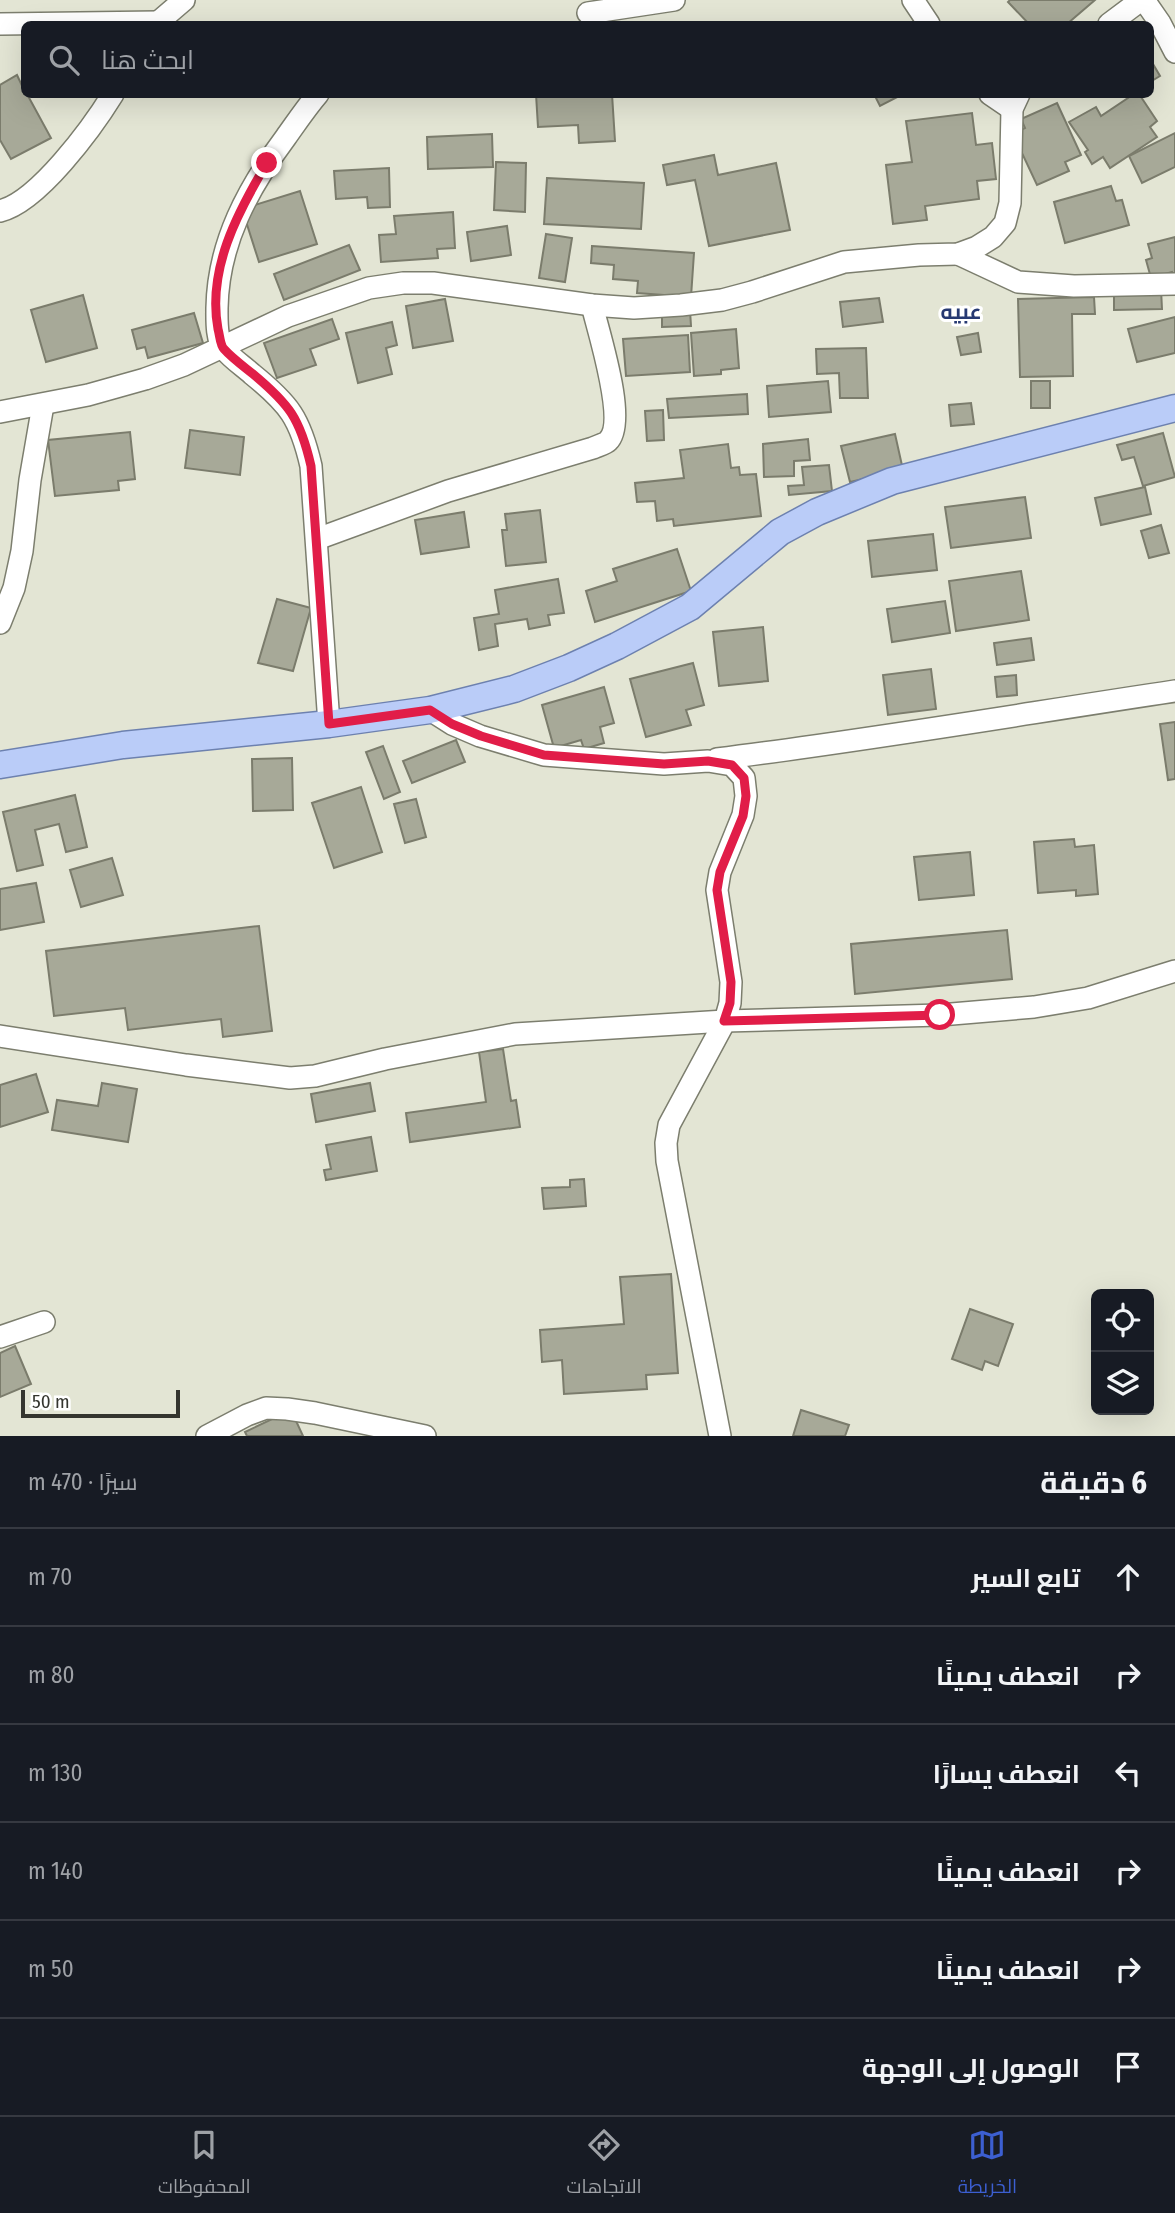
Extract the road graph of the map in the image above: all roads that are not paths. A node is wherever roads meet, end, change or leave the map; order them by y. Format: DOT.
graph roads {
  1 [pos="184,0"];
  2 [pos="609,0"];
  3 [pos="674,0"];
  4 [pos="913,0"];
  5 [pos="1143,0"];
  6 [pos="580,19"];
  7 [pos="159,21"];
  8 [pos="927,21"];
  9 [pos="1113,21"];
  10 [pos="0,24"];
  11 [pos="21,24"];
  12 [pos="1175,51"];
  13 [pos="115,98"];
  14 [pos="315,98"];
  15 [pos="1016,102"];
  16 [pos="0,211"];
  17 [pos="958,254"];
  18 [pos="1175,284"];
  19 [pos="592,304"];
  20 [pos="222,348"];
  21 [pos="43,405"];
  22 [pos="1175,408"];
  23 [pos="0,412"];
  24 [pos="317,539"];
  25 [pos="0,623"];
  26 [pos="1175,691"];
  27 [pos="430,710"];
  28 [pos="329,724"];
  29 [pos="708,761"];
  30 [pos="0,765"];
  31 [pos="1175,971"];
  32 [pos="724,1021"];
  33 [pos="0,1036"];
  34 [pos="44,1322"];
  35 [pos="0,1337"];
  36 [pos="207,1436"];
  37 [pos="425,1436"];
  38 [pos="720,1436"];
  1 -- 7 [label="street"];
  2 -- 6 [label="street"];
  3 -- 6 [label="street"];
  4 -- 8 [label="street"];
  5 -- 9 [label="street"];
  5 -- 12 [label="street"];
  10 -- 11 [label="street"];
  13 -- 16 [label="street"];
  14 -- 20 [label="street"];
  15 -- 17 [label="street"];
  17 -- 18 [label="street"];
  17 -- 19 [label="street"];
  19 -- 20 [label="street"];
  19 -- 24 [label="street"];
  20 -- 21 [label="street"];
  20 -- 24 [label="street"];
  21 -- 23 [label="street"];
  21 -- 25 [label="street"];
  22 -- 27 [label="main road"];
  24 -- 28 [label="street"];
  26 -- 29 [label="street"];
  27 -- 28 [label="main road"];
  27 -- 29 [label="street"];
  28 -- 30 [label="main road"];
  29 -- 32 [label="street"];
  31 -- 32 [label="street"];
  32 -- 33 [label="street"];
  32 -- 38 [label="street"];
  34 -- 35 [label="street"];
  36 -- 37 [label="street"];
}
